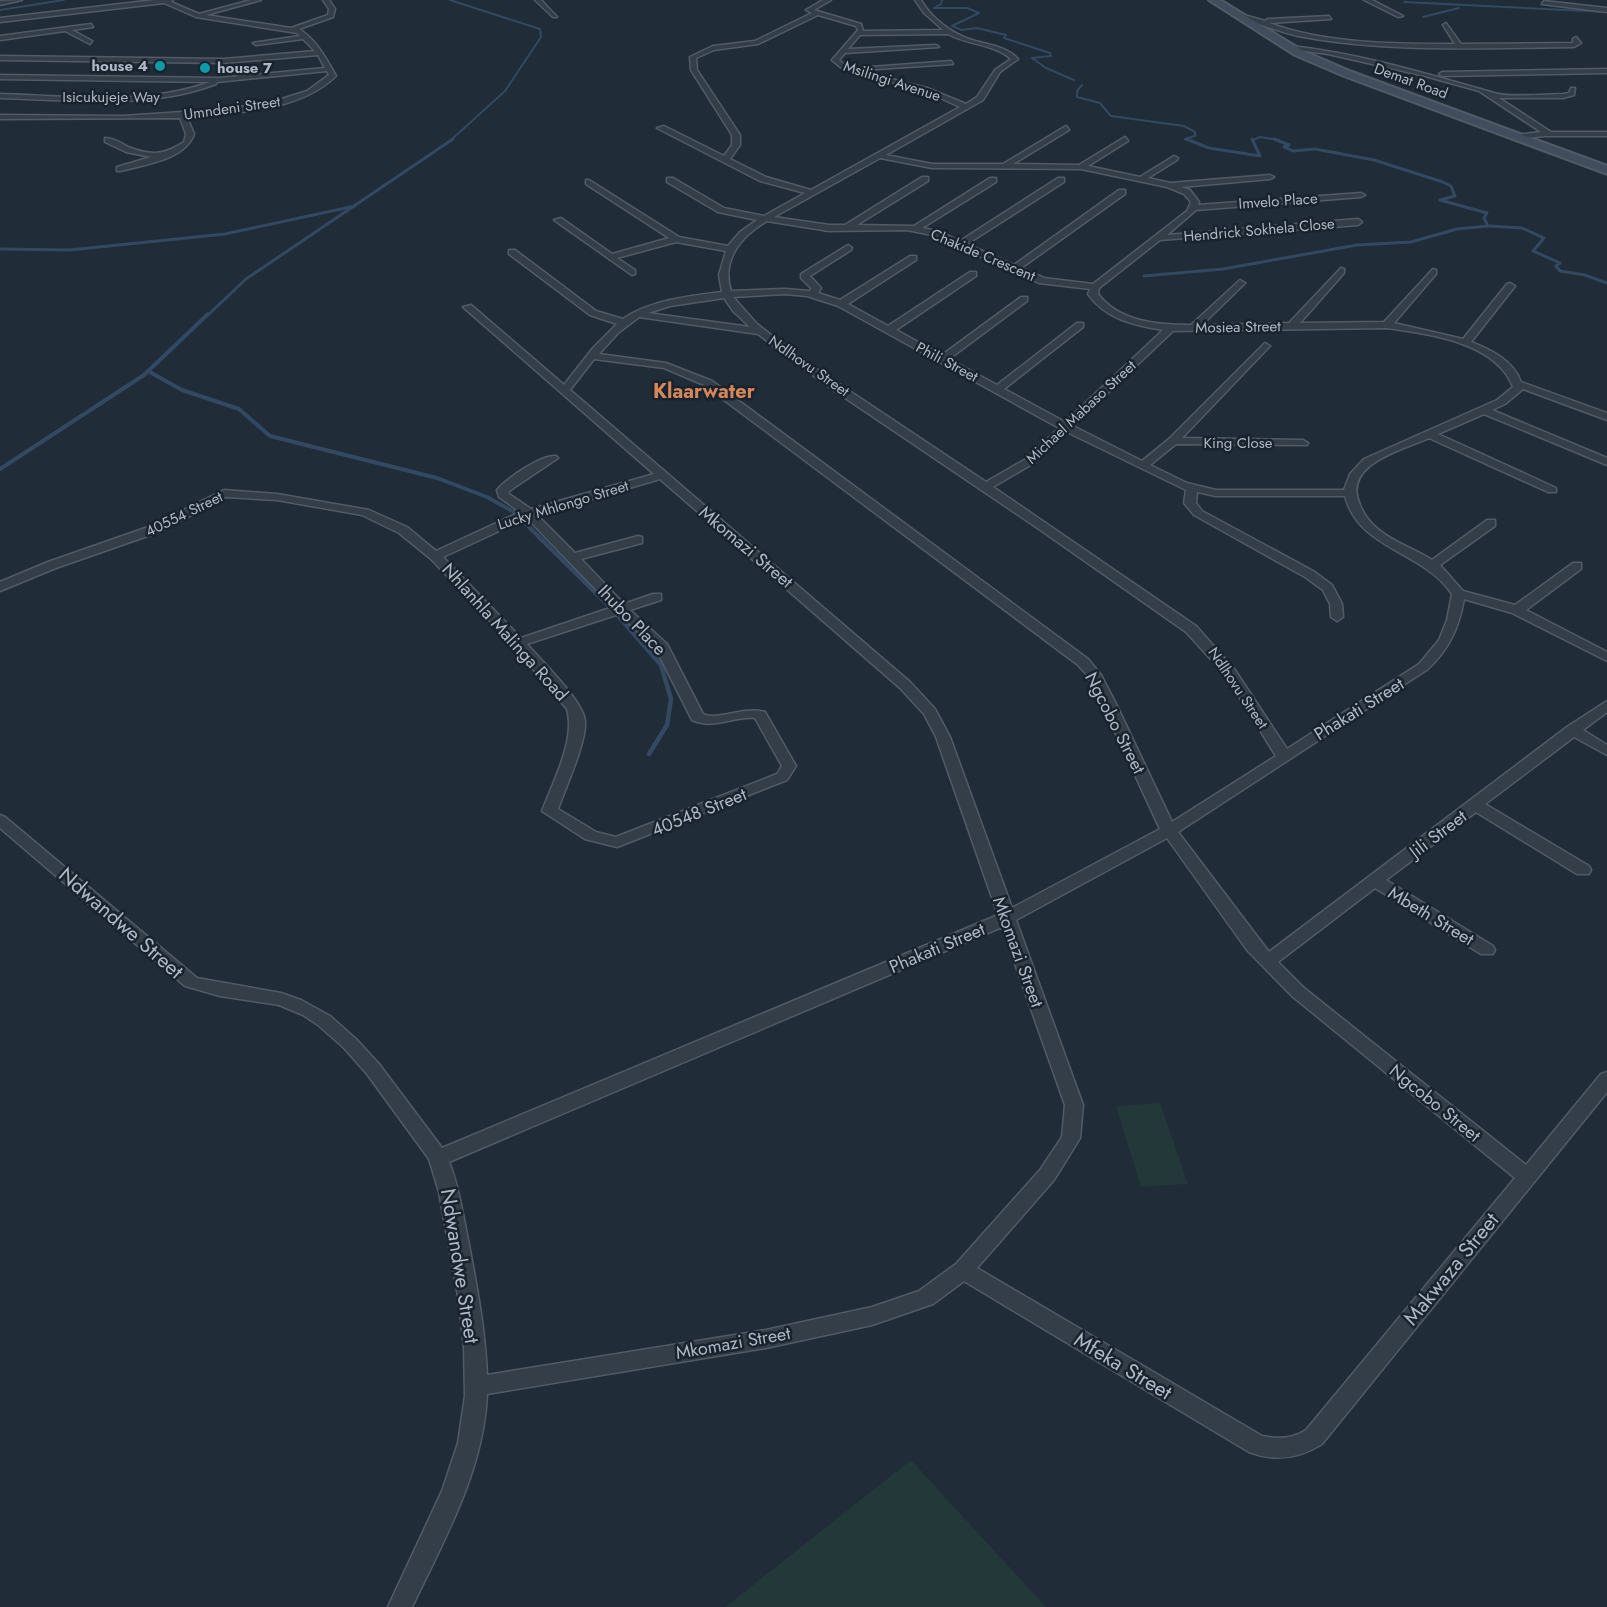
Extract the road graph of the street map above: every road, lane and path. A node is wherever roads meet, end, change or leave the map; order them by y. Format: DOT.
graph roads {
  1 [pos="19,0"];
  2 [pos="167,0"];
  3 [pos="258,0"];
  4 [pos="326,0"];
  5 [pos="538,0"];
  6 [pos="828,0"];
  7 [pos="918,0"];
  8 [pos="1214,0"];
  9 [pos="1367,0"];
  10 [pos="0,3"];
  11 [pos="1544,3"];
  12 [pos="1607,10"];
  13 [pos="818,12"];
  14 [pos="1234,14"];
  15 [pos="196,15"];
  16 [pos="555,16"];
  17 [pos="1400,16"];
  18 [pos="1329,18"];
  19 [pos="0,20"];
  20 [pos="1262,21"];
  21 [pos="1446,25"];
  22 [pos="91,26"];
  23 [pos="65,29"];
  24 [pos="293,29"];
  25 [pos="948,32"];
  26 [pos="859,33"];
  27 [pos="0,38"];
  28 [pos="307,38"];
  29 [pos="1576,39"];
  30 [pos="90,42"];
  31 [pos="256,44"];
  32 [pos="1459,46"];
  33 [pos="936,47"];
  34 [pos="1292,48"];
  35 [pos="842,51"];
  36 [pos="320,53"];
  37 [pos="0,58"];
  38 [pos="951,63"];
  39 [pos="331,69"];
  40 [pos="846,69"];
  41 [pos="1607,71"];
  42 [pos="1427,74"];
  43 [pos="0,77"];
  44 [pos="219,80"];
  45 [pos="1573,89"];
  46 [pos="0,96"];
  47 [pos="1495,96"];
  48 [pos="966,107"];
  49 [pos="183,116"];
  50 [pos="0,117"];
  51 [pos="661,128"];
  52 [pos="1066,128"];
  53 [pos="1548,134"];
  54 [pos="1607,134"];
  55 [pos="1519,137"];
  56 [pos="1125,139"];
  57 [pos="108,140"];
  58 [pos="877,155"];
  59 [pos="160,157"];
  60 [pos="1174,158"];
  61 [pos="725,160"];
  62 [pos="1006,165"];
  63 [pos="1081,168"];
  64 [pos="120,169"];
  65 [pos="1607,170"];
  66 [pos="1270,177"];
  67 [pos="926,179"];
  68 [pos="1142,179"];
  69 [pos="670,180"];
  70 [pos="993,180"];
  71 [pos="1061,180"];
  72 [pos="589,182"];
  73 [pos="1169,185"];
  74 [pos="810,192"];
  75 [pos="1122,192"];
  76 [pos="1360,195"];
  77 [pos="1195,208"];
  78 [pos="765,217"];
  79 [pos="558,220"];
  80 [pos="1358,222"];
  81 [pos="846,228"];
  82 [pos="916,228"];
  83 [pos="1161,238"];
  84 [pos="676,239"];
  85 [pos="961,244"];
  86 [pos="848,248"];
  87 [pos="730,249"];
  88 [pos="512,252"];
  89 [pos="610,257"];
  90 [pos="913,258"];
  91 [pos="1014,269"];
  92 [pos="1341,271"];
  93 [pos="632,272"];
  94 [pos="1433,272"];
  95 [pos="973,274"];
  96 [pos="1240,283"];
  97 [pos="1510,286"];
  98 [pos="1095,287"];
  99 [pos="813,294"];
  100 [pos="727,296"];
  101 [pos="1024,299"];
  102 [pos="841,304"];
  103 [pos="468,307"];
  104 [pos="638,314"];
  105 [pos="625,323"];
  106 [pos="1080,325"];
  107 [pos="1387,325"];
  108 [pos="1292,326"];
  109 [pos="1170,328"];
  110 [pos="1193,328"];
  111 [pos="889,330"];
  112 [pos="760,332"];
  113 [pos="1466,343"];
  114 [pos="1265,346"];
  115 [pos="592,356"];
  116 [pos="940,360"];
  117 [pos="1517,384"];
  118 [pos="997,389"];
  119 [pos="565,390"];
  120 [pos="1484,410"];
  121 [pos="1607,417"];
  122 [pos="1066,427"];
  123 [pos="1430,434"];
  124 [pos="1173,441"];
  125 [pos="1303,443"];
  126 [pos="552,458"];
  127 [pos="1607,462"];
  128 [pos="1142,466"];
  129 [pos="661,475"];
  130 [pos="985,487"];
  131 [pos="1192,489"];
  132 [pos="1552,490"];
  133 [pos="1349,493"];
  134 [pos="529,513"];
  135 [pos="1491,523"];
  136 [pos="638,540"];
  137 [pos="435,556"];
  138 [pos="572,558"];
  139 [pos="1432,565"];
  140 [pos="1577,566"];
  141 [pos="0,587"];
  142 [pos="1458,594"];
  143 [pos="657,597"];
  144 [pos="622,608"];
  145 [pos="1517,610"];
  146 [pos="1337,617"];
  147 [pos="518,643"];
  148 [pos="1607,657"];
  149 [pos="1607,705"];
  150 [pos="760,715"];
  151 [pos="1572,730"];
  152 [pos="1607,751"];
  153 [pos="1284,757"];
  154 [pos="1476,805"];
  155 [pos="550,811"];
  156 [pos="0,820"];
  157 [pos="1169,831"];
  158 [pos="1583,870"];
  159 [pos="1374,881"];
  160 [pos="1005,919"];
  161 [pos="1487,950"];
  162 [pos="1268,961"];
  163 [pos="1607,1079"];
  164 [pos="438,1158"];
  165 [pos="1526,1176"];
  166 [pos="963,1270"];
  167 [pos="477,1386"];
  168 [pos="1287,1449"];
  169 [pos="400,1607"];
  1 -- 10 [label="street"];
  2 -- 15 [label="street"];
  2 -- 19 [label="street"];
  3 -- 15 [label="street"];
  4 -- 24 [label="street"];
  5 -- 16 [label="street"];
  6 -- 13 [label="street"];
  7 -- 25 [label="street"];
  8 -- 14 [label="street, Demat Road"];
  9 -- 17 [label="street"];
  11 -- 12 [label="street"];
  13 -- 26 [label="street, Msilingi Avenue"];
  13 -- 61 [label="street"];
  14 -- 20 [label="street"];
  14 -- 34 [label="street, Demat Road"];
  15 -- 24 [label="street"];
  18 -- 20 [label="street"];
  20 -- 32 [label="street"];
  21 -- 32 [label="street"];
  22 -- 23 [label="street"];
  23 -- 27 [label="street"];
  23 -- 30 [label="street"];
  24 -- 28 [label="street"];
  25 -- 26 [label="street"];
  25 -- 48 [label="street"];
  26 -- 35 [label="street, Msilingi Avenue"];
  28 -- 31 [label="street"];
  28 -- 36 [label="street"];
  29 -- 32 [label="street"];
  33 -- 35 [label="street"];
  34 -- 42 [label="street"];
  34 -- 55 [label="street, Demat Road"];
  35 -- 40 [label="street, Msilingi Avenue"];
  36 -- 37 [label="street"];
  36 -- 39 [label="street"];
  38 -- 40 [label="street"];
  39 -- 44 [label="street"];
  39 -- 49 [label="street, Umndeni Street"];
  40 -- 48 [label="street, Msilingi Avenue"];
  41 -- 42 [label="street"];
  42 -- 47 [label="street"];
  43 -- 44 [label="street"];
  44 -- 46 [label="street, Isicukujeje Way"];
  45 -- 47 [label="street"];
  47 -- 53 [label="street"];
  48 -- 58 [label="street"];
  49 -- 50 [label="street, Umndeni Street"];
  49 -- 59 [label="street"];
  51 -- 61 [label="street"];
  52 -- 62 [label="street"];
  53 -- 54 [label="street"];
  53 -- 55 [label="street"];
  55 -- 65 [label="street, Demat Road"];
  56 -- 63 [label="street"];
  57 -- 59 [label="street"];
  58 -- 62 [label="street"];
  58 -- 74 [label="street"];
  59 -- 64 [label="street"];
  60 -- 68 [label="street"];
  61 -- 74 [label="street"];
  62 -- 63 [label="street"];
  63 -- 68 [label="street"];
  66 -- 73 [label="street"];
  67 -- 81 [label="street"];
  68 -- 73 [label="street"];
  69 -- 78 [label="street, Chakide Crescent"];
  70 -- 82 [label="street"];
  71 -- 85 [label="street"];
  72 -- 84 [label="street"];
  73 -- 77 [label="street"];
  74 -- 78 [label="street"];
  75 -- 91 [label="street"];
  76 -- 77 [label="street, Imvelo Place"];
  77 -- 83 [label="street"];
  78 -- 81 [label="street, Chakide Crescent"];
  78 -- 87 [label="street"];
  79 -- 89 [label="street"];
  80 -- 83 [label="street, Hendrick Sokhela Close"];
  81 -- 82 [label="street, Chakide Crescent"];
  82 -- 85 [label="street, Chakide Crescent"];
  83 -- 98 [label="street"];
  84 -- 87 [label="street"];
  84 -- 89 [label="street"];
  85 -- 91 [label="street, Chakide Crescent"];
  86 -- 99 [label="street"];
  87 -- 100 [label="street"];
  88 -- 105 [label="street"];
  89 -- 93 [label="street"];
  90 -- 102 [label="street"];
  91 -- 98 [label="street, Chakide Crescent"];
  92 -- 108 [label="street"];
  94 -- 107 [label="street"];
  95 -- 111 [label="street"];
  96 -- 110 [label="street"];
  97 -- 113 [label="street"];
  98 -- 109 [label="street, Mosiea Street"];
  99 -- 100 [label="street, Phili Street"];
  99 -- 102 [label="street, Phili Street"];
  100 -- 104 [label="street, Phili Street"];
  100 -- 112 [label="street, Ndlhovu Street"];
  101 -- 116 [label="street"];
  102 -- 111 [label="street, Phili Street"];
  103 -- 119 [label="street, Mkomazi Street"];
  104 -- 105 [label="street, Phili Street"];
  104 -- 112 [label="street"];
  105 -- 115 [label="street, Phili Street"];
  106 -- 118 [label="street"];
  107 -- 108 [label="street, Mosiea Street"];
  107 -- 113 [label="street, Mosiea Street"];
  108 -- 110 [label="street, Mosiea Street"];
  109 -- 110 [label="street, Mosiea Street"];
  109 -- 122 [label="street, Michael Mabaso Street"];
  111 -- 116 [label="street, Phili Street"];
  112 -- 130 [label="street, Ndlhovu Street"];
  113 -- 117 [label="street, Mosiea Street"];
  114 -- 124 [label="street"];
  115 -- 119 [label="street, Phili Street"];
  115 -- 157 [label="street, Ngcobo Street"];
  116 -- 118 [label="street, Phili Street"];
  117 -- 120 [label="street"];
  117 -- 121 [label="street"];
  118 -- 122 [label="street, Phili Street"];
  119 -- 129 [label="street, Mkomazi Street"];
  120 -- 123 [label="street"];
  120 -- 127 [label="street"];
  122 -- 128 [label="street, Phili Street"];
  122 -- 130 [label="street, Michael Mabaso Street"];
  123 -- 132 [label="street"];
  123 -- 133 [label="street"];
  124 -- 125 [label="street, King Close"];
  124 -- 128 [label="street"];
  126 -- 134 [label="street, Ihubo Place"];
  128 -- 131 [label="street, Phili Street"];
  129 -- 134 [label="street, Lucky Mhlongo Street"];
  129 -- 160 [label="street, Mkomazi Street"];
  130 -- 153 [label="street, Ndlhovu Street"];
  131 -- 133 [label="street, Phili Street"];
  131 -- 146 [label="street"];
  133 -- 139 [label="street"];
  134 -- 137 [label="street, Lucky Mhlongo Street"];
  134 -- 138 [label="street, Ihubo Place"];
  135 -- 139 [label="street"];
  136 -- 138 [label="street"];
  137 -- 141 [label="street, 40554 Street"];
  137 -- 147 [label="street, Nhlanhla Malinga Road"];
  138 -- 144 [label="street, Ihubo Place"];
  139 -- 142 [label="street"];
  140 -- 145 [label="street"];
  142 -- 145 [label="street"];
  142 -- 153 [label="street, Phakati Street"];
  143 -- 144 [label="street"];
  144 -- 147 [label="street"];
  144 -- 150 [label="street, Ihubo Place"];
  145 -- 148 [label="street"];
  147 -- 155 [label="street, Nhlanhla Malinga Road"];
  149 -- 151 [label="street, Jili Street"];
  150 -- 155 [label="street, 40548 Street"];
  151 -- 152 [label="street"];
  151 -- 154 [label="street, Jili Street"];
  153 -- 157 [label="street, Phakati Street"];
  154 -- 158 [label="street"];
  154 -- 159 [label="street, Jili Street"];
  156 -- 164 [label="street, Ndwandwe Street"];
  157 -- 160 [label="street, Phakati Street"];
  157 -- 162 [label="street, Ngcobo Street"];
  159 -- 161 [label="street, Mbeth Street"];
  159 -- 162 [label="street, Jili Street"];
  160 -- 164 [label="street, Phakati Street"];
  160 -- 166 [label="street, Mkomazi Street"];
  162 -- 165 [label="street, Ngcobo Street"];
  163 -- 165 [label="street, Makwaza Street"];
  164 -- 167 [label="street, Ndwandwe Street"];
  165 -- 168 [label="street, Makwaza Street"];
  166 -- 167 [label="street, Mkomazi Street"];
  166 -- 168 [label="street, Mfeka Street"];
  167 -- 169 [label="street, Ndwandwe Street"];
}
